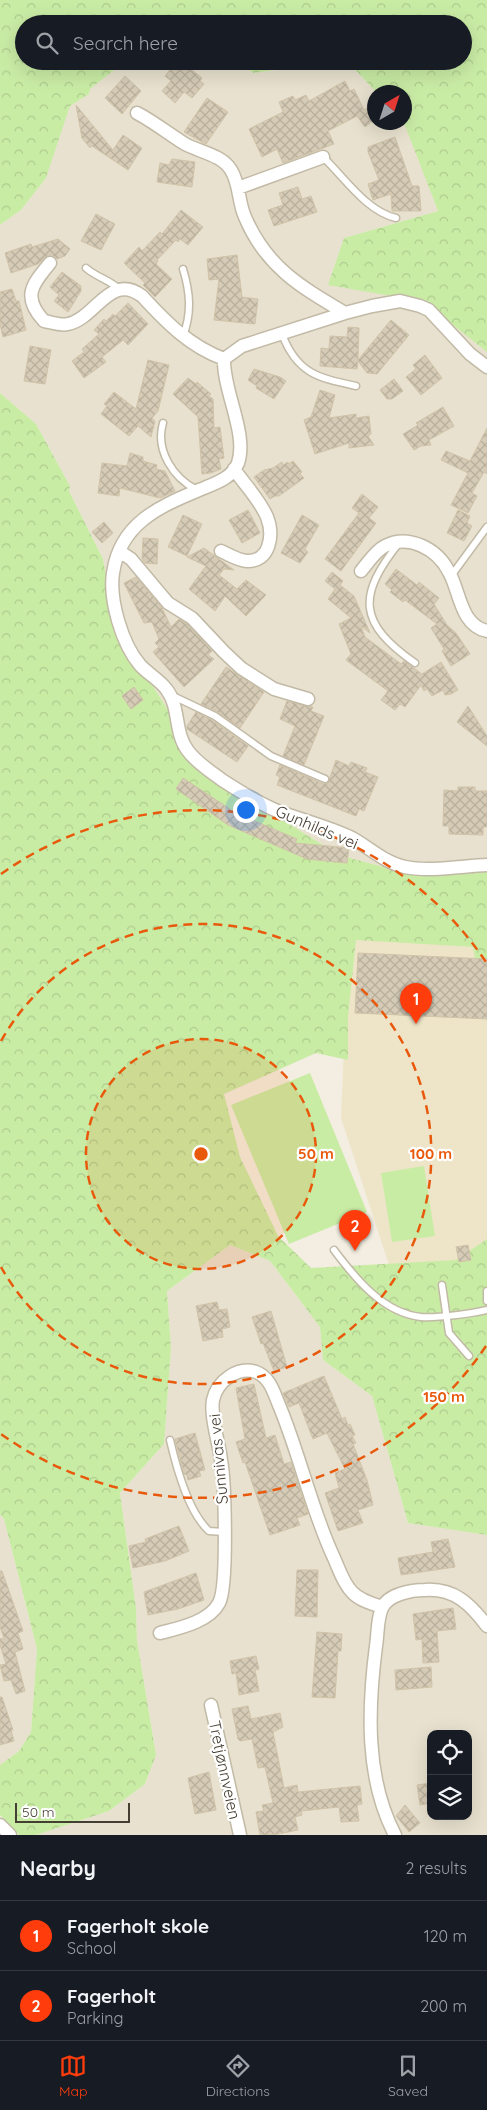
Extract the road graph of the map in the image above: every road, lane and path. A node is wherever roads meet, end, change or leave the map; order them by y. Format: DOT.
graph roads {
  1 [pos="137,112"];
  2 [pos="323,157"];
  3 [pos="238,188"];
  4 [pos="396,218"];
  5 [pos="50,262"];
  6 [pos="86,268"];
  7 [pos="183,269"];
  8 [pos="119,289"];
  9 [pos="345,313"];
  10 [pos="282,334"];
  11 [pos="184,336"];
  12 [pos="224,359"];
  13 [pos="487,367"];
  14 [pos="356,386"];
  15 [pos="163,423"];
  16 [pos="234,470"];
  17 [pos="198,491"];
  18 [pos="487,527"];
  19 [pos="402,540"];
  20 [pos="119,551"];
  21 [pos="221,551"];
  22 [pos="361,571"];
  23 [pos="451,576"];
  24 [pos="487,631"];
  25 [pos="415,663"];
  26 [pos="172,696"];
  27 [pos="308,699"];
  28 [pos="324,779"];
  29 [pos="487,865"];
  30 [pos="334,1250"];
  31 [pos="442,1285"];
  32 [pos="487,1291"];
  33 [pos="487,1302"];
  34 [pos="487,1310"];
  35 [pos="446,1315"];
  36 [pos="469,1356"];
  37 [pos="170,1440"];
  38 [pos="224,1532"];
  39 [pos="382,1607"];
  40 [pos="487,1626"];
  41 [pos="160,1634"];
  42 [pos="211,1705"];
  43 [pos="0,1824"];
  44 [pos="10,1835"];
  45 [pos="240,1835"];
  46 [pos="394,1835"];
  1 -- 3 [label="street"];
  2 -- 3 [label="street"];
  2 -- 4 [label="lane"];
  3 -- 9 [label="street"];
  5 -- 8 [label="street"];
  6 -- 8 [label="lane"];
  7 -- 11 [label="lane"];
  8 -- 11 [label="street"];
  9 -- 10 [label="street"];
  9 -- 13 [label="street"];
  10 -- 12 [label="street"];
  10 -- 14 [label="lane"];
  11 -- 12 [label="street"];
  12 -- 16 [label="street"];
  15 -- 17 [label="lane"];
  16 -- 17 [label="street, Gunhilds vei"];
  16 -- 21 [label="street"];
  17 -- 20 [label="street, Gunhilds vei"];
  18 -- 23 [label="lane"];
  19 -- 22 [label="street"];
  19 -- 23 [label="street"];
  19 -- 25 [label="lane"];
  20 -- 26 [label="street, Gunhilds vei"];
  20 -- 27 [label="street"];
  23 -- 24 [label="street"];
  26 -- 28 [label="lane, Gunhilds vei"];
  26 -- 29 [label="street, Gunhilds vei"];
  30 -- 35 [label="lane"];
  31 -- 35 [label="lane"];
  32 -- 33 [label="lane"];
  34 -- 35 [label="lane"];
  35 -- 36 [label="lane"];
  37 -- 38 [label="lane"];
  38 -- 39 [label="street, Sunnivas vei"];
  38 -- 41 [label="street, Sunnivas vei"];
  39 -- 40 [label="street"];
  39 -- 46 [label="street"];
  42 -- 45 [label="street, Tretjønnveien"];
  43 -- 44 [label="street"];
}
